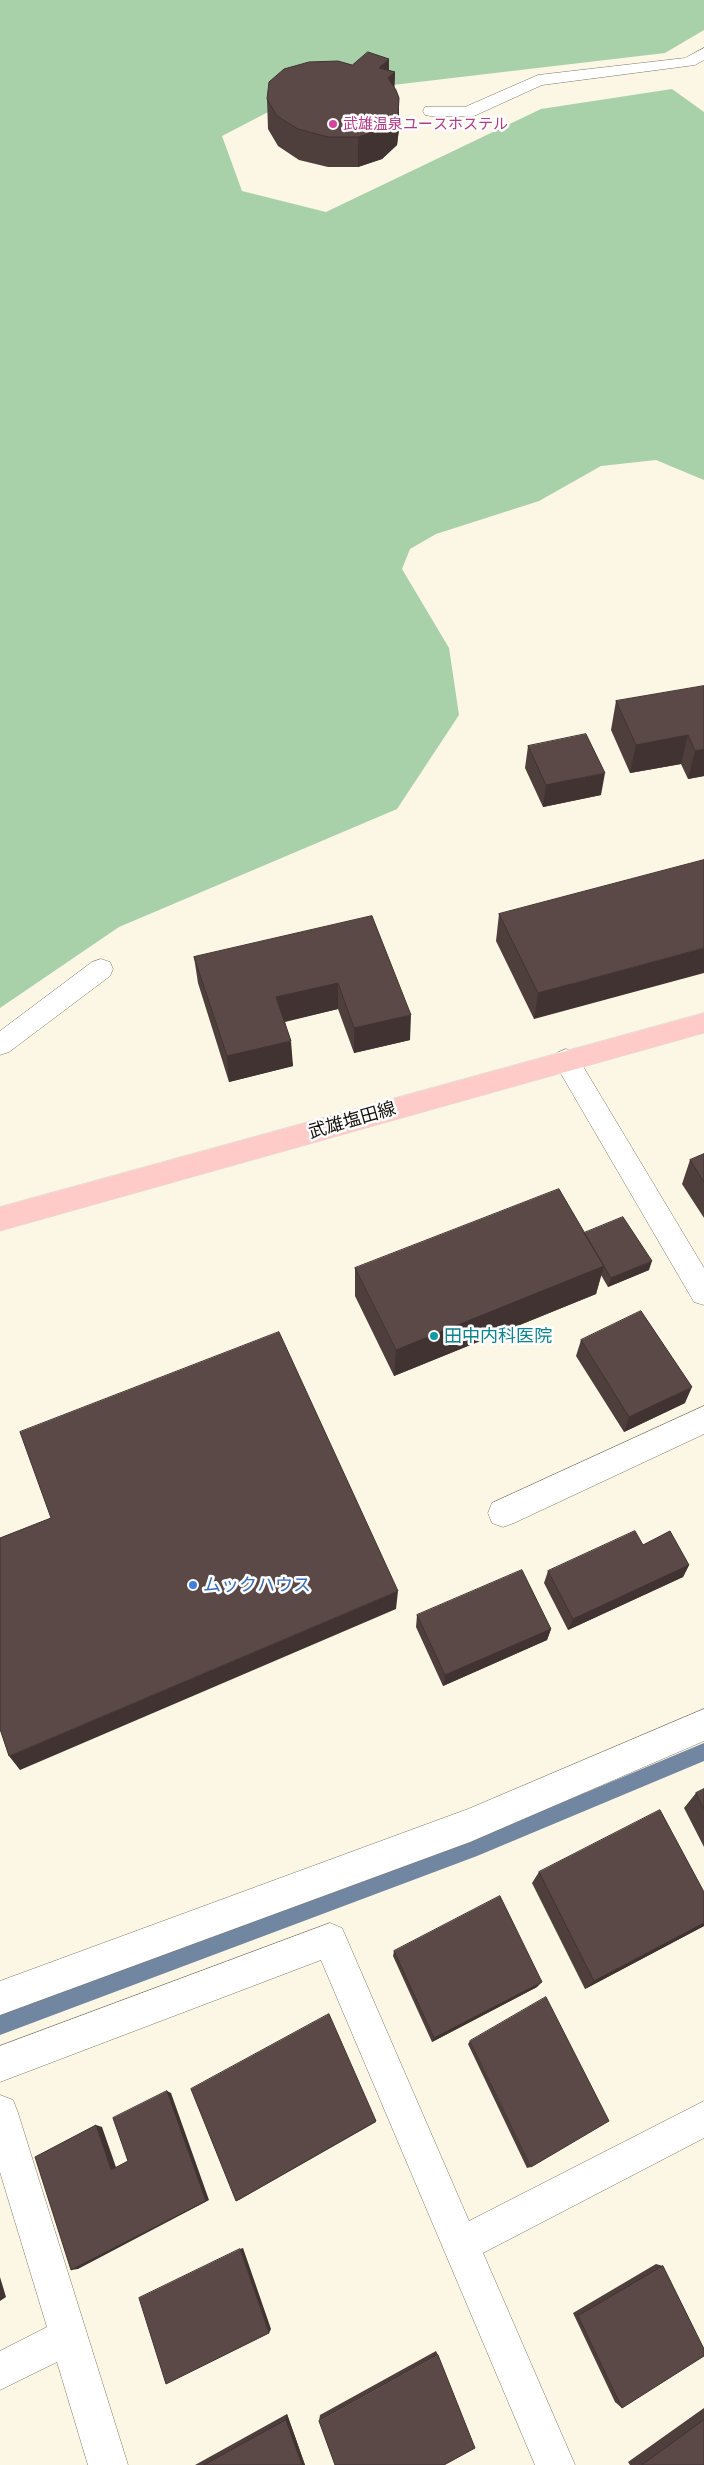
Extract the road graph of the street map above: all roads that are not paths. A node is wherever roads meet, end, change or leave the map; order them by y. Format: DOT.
graph roads {
  1 [pos="704,53"];
  2 [pos="431,111"];
  3 [pos="101,969"];
  4 [pos="704,1023"];
  5 [pos="0,1045"];
  6 [pos="566,1060"];
  7 [pos="0,1219"];
  8 [pos="704,1293"];
  9 [pos="704,1420"];
  10 [pos="503,1513"];
  11 [pos="704,1725"];
  12 [pos="0,1998"];
  13 [pos="0,2064"];
  14 [pos="0,2113"];
  15 [pos="704,2118"];
  16 [pos="461,2245"];
  17 [pos="69,2336"];
  18 [pos="0,2371"];
  19 [pos="108,2465"];
  20 [pos="555,2465"];
  1 -- 2 [label="street"];
  3 -- 5 [label="street"];
  4 -- 6 [label="main road, 武雄塩田線"];
  6 -- 7 [label="main road, 武雄塩田線"];
  6 -- 8 [label="street"];
  9 -- 10 [label="street"];
  11 -- 12 [label="street"];
  13 -- 16 [label="street"];
  14 -- 17 [label="street"];
  15 -- 16 [label="street"];
  16 -- 20 [label="street"];
  17 -- 18 [label="street"];
  17 -- 19 [label="street"];
}
